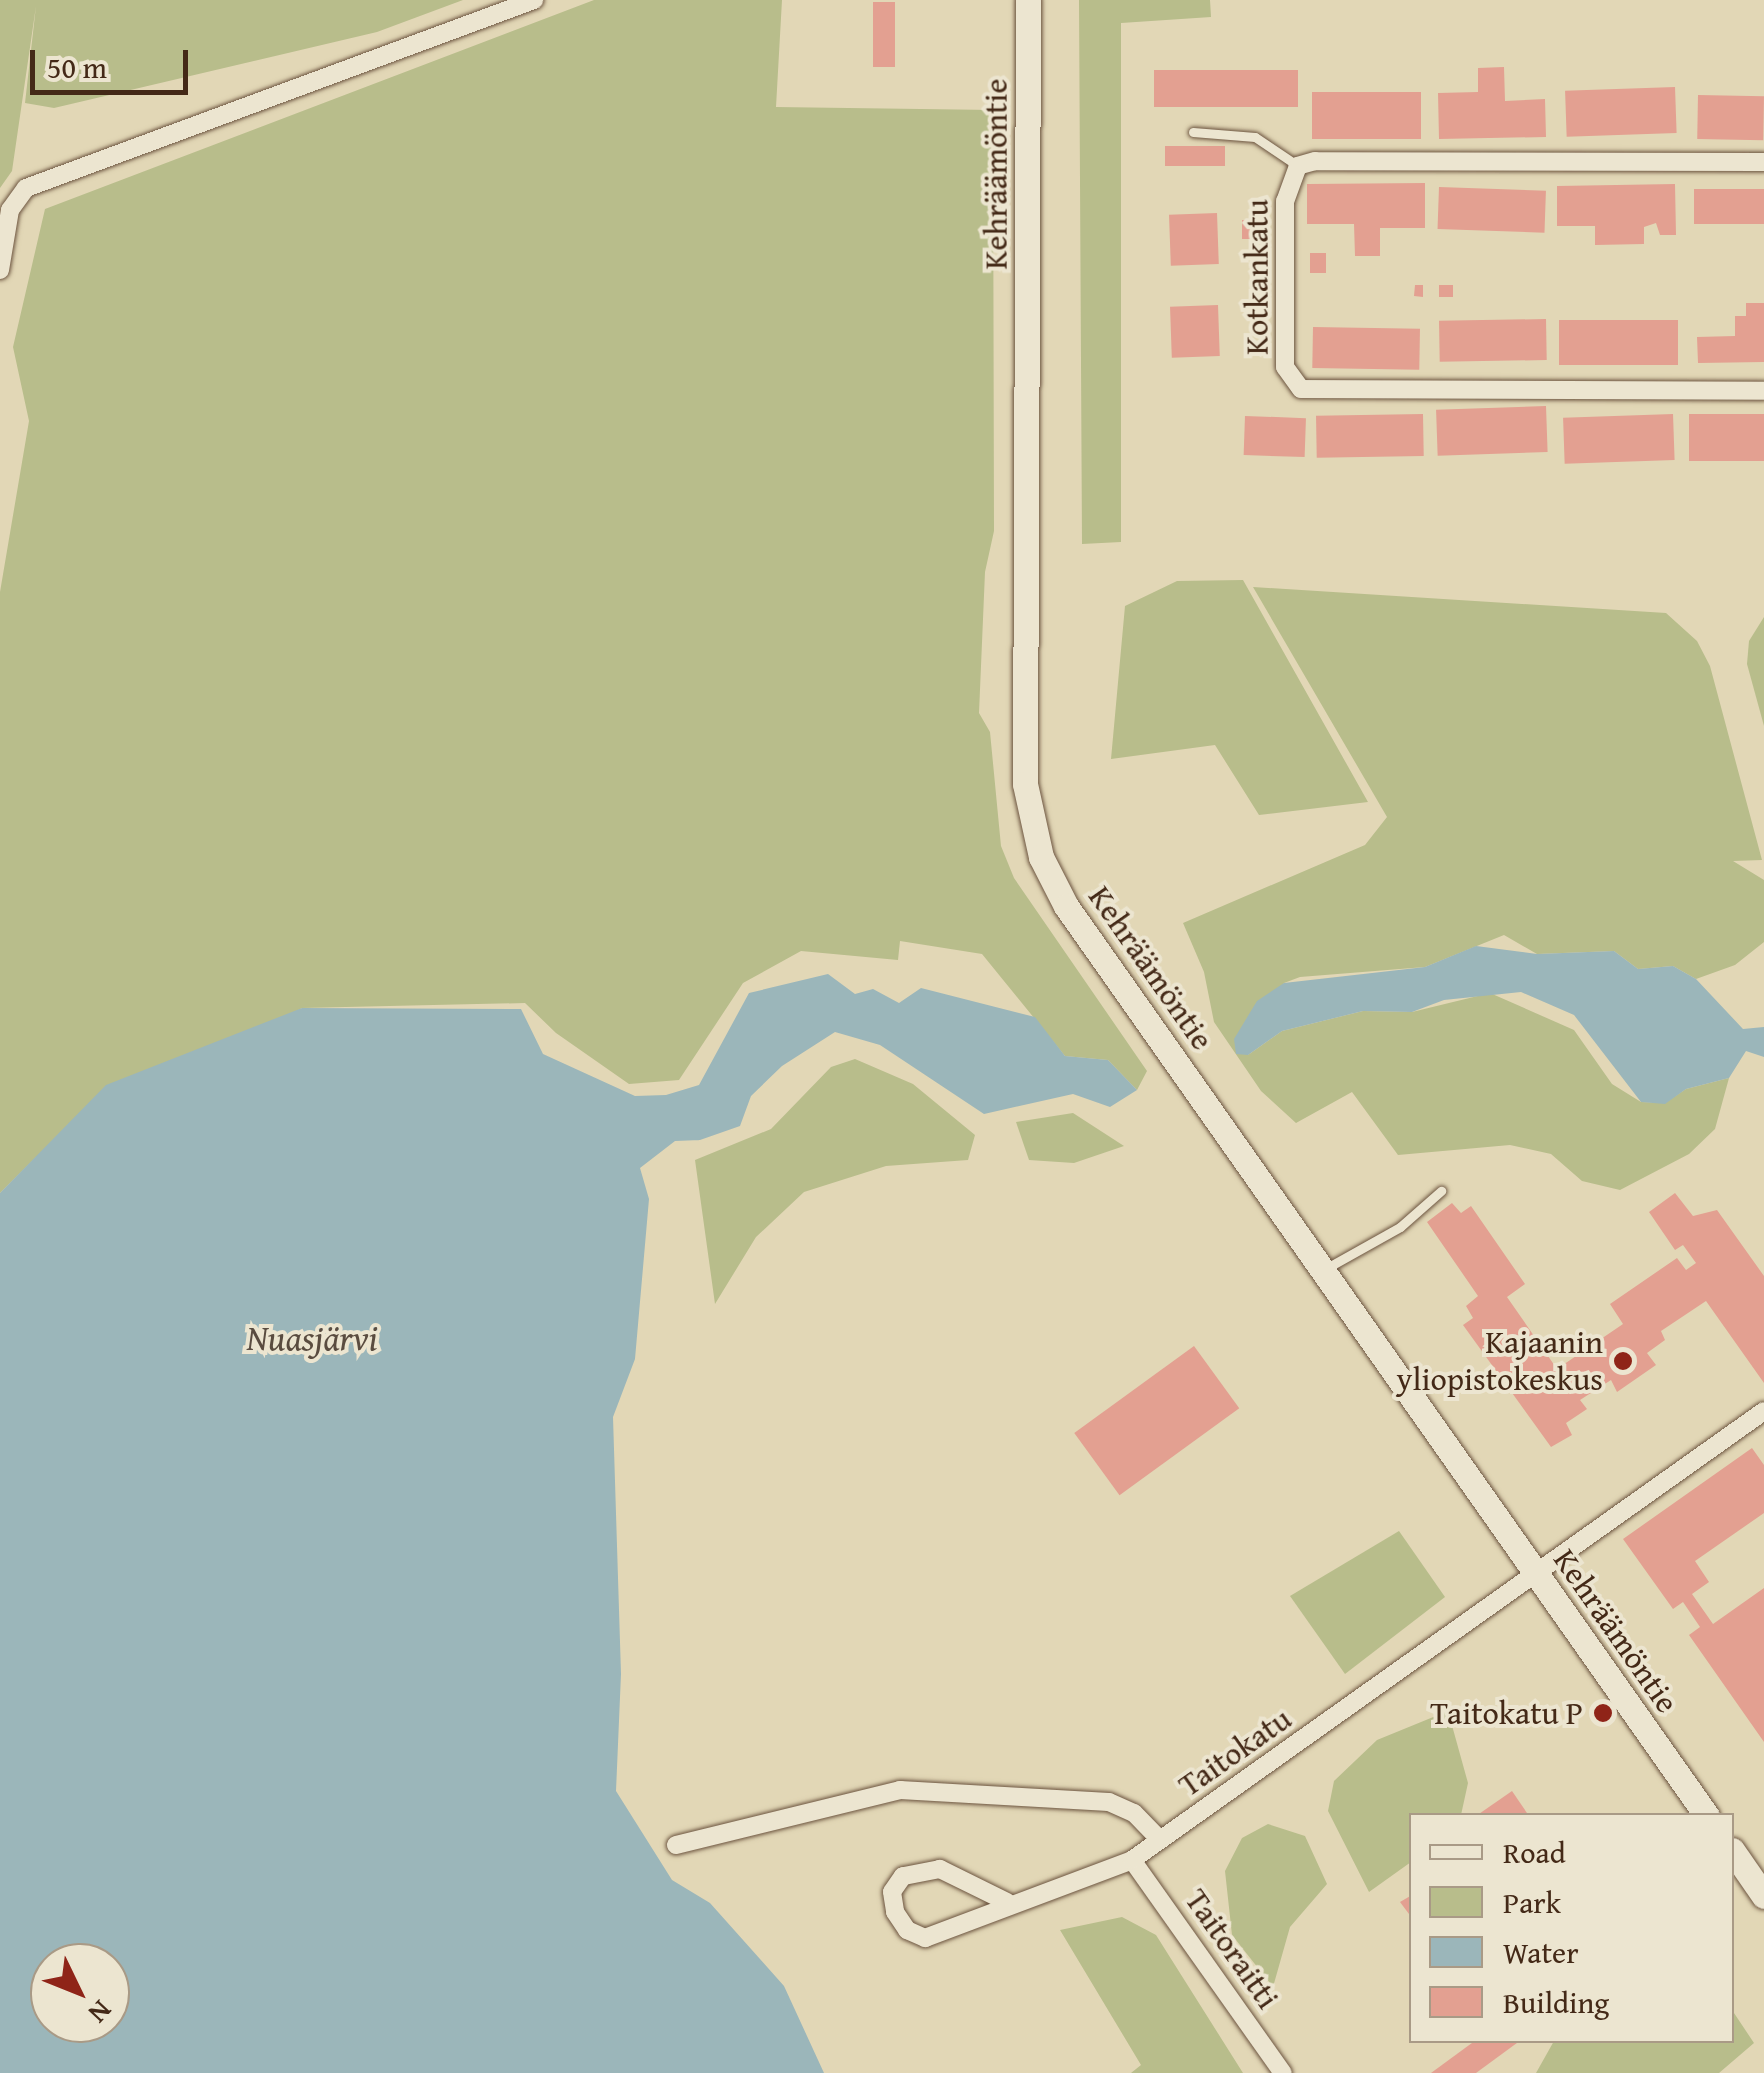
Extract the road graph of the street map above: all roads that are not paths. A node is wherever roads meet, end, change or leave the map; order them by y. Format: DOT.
graph roads {
  1 [pos="534,0"];
  2 [pos="1028,0"];
  3 [pos="1193,132"];
  4 [pos="1764,162"];
  5 [pos="1298,166"];
  6 [pos="0,270"];
  7 [pos="1764,391"];
  8 [pos="1441,1191"];
  9 [pos="1323,1270"];
  10 [pos="1764,1411"];
  11 [pos="1534,1572"];
  12 [pos="1705,1813"];
  13 [pos="1160,1840"];
  14 [pos="676,1845"];
  15 [pos="1734,1853"];
  16 [pos="1132,1860"];
  17 [pos="1764,1896"];
  18 [pos="1008,1902"];
  19 [pos="1283,2073"];
  1 -- 6 [label="street"];
  2 -- 9 [label="street, Kehräämöntie"];
  3 -- 5 [label="lane"];
  4 -- 5 [label="street, Kotkankatu"];
  5 -- 7 [label="street, Kotkankatu"];
  8 -- 9 [label="lane"];
  9 -- 11 [label="street, Kehräämöntie"];
  10 -- 11 [label="street, Taitokatu"];
  11 -- 12 [label="street, Kehräämöntie"];
  11 -- 13 [label="street, Taitokatu"];
  13 -- 14 [label="street"];
  13 -- 16 [label="street, Taitokatu"];
  15 -- 17 [label="street"];
  16 -- 18 [label="street, Taitokatu"];
  16 -- 19 [label="street, Taitoraitti"];
  18 -- 18 [label="street, Taitokatu"];
}
